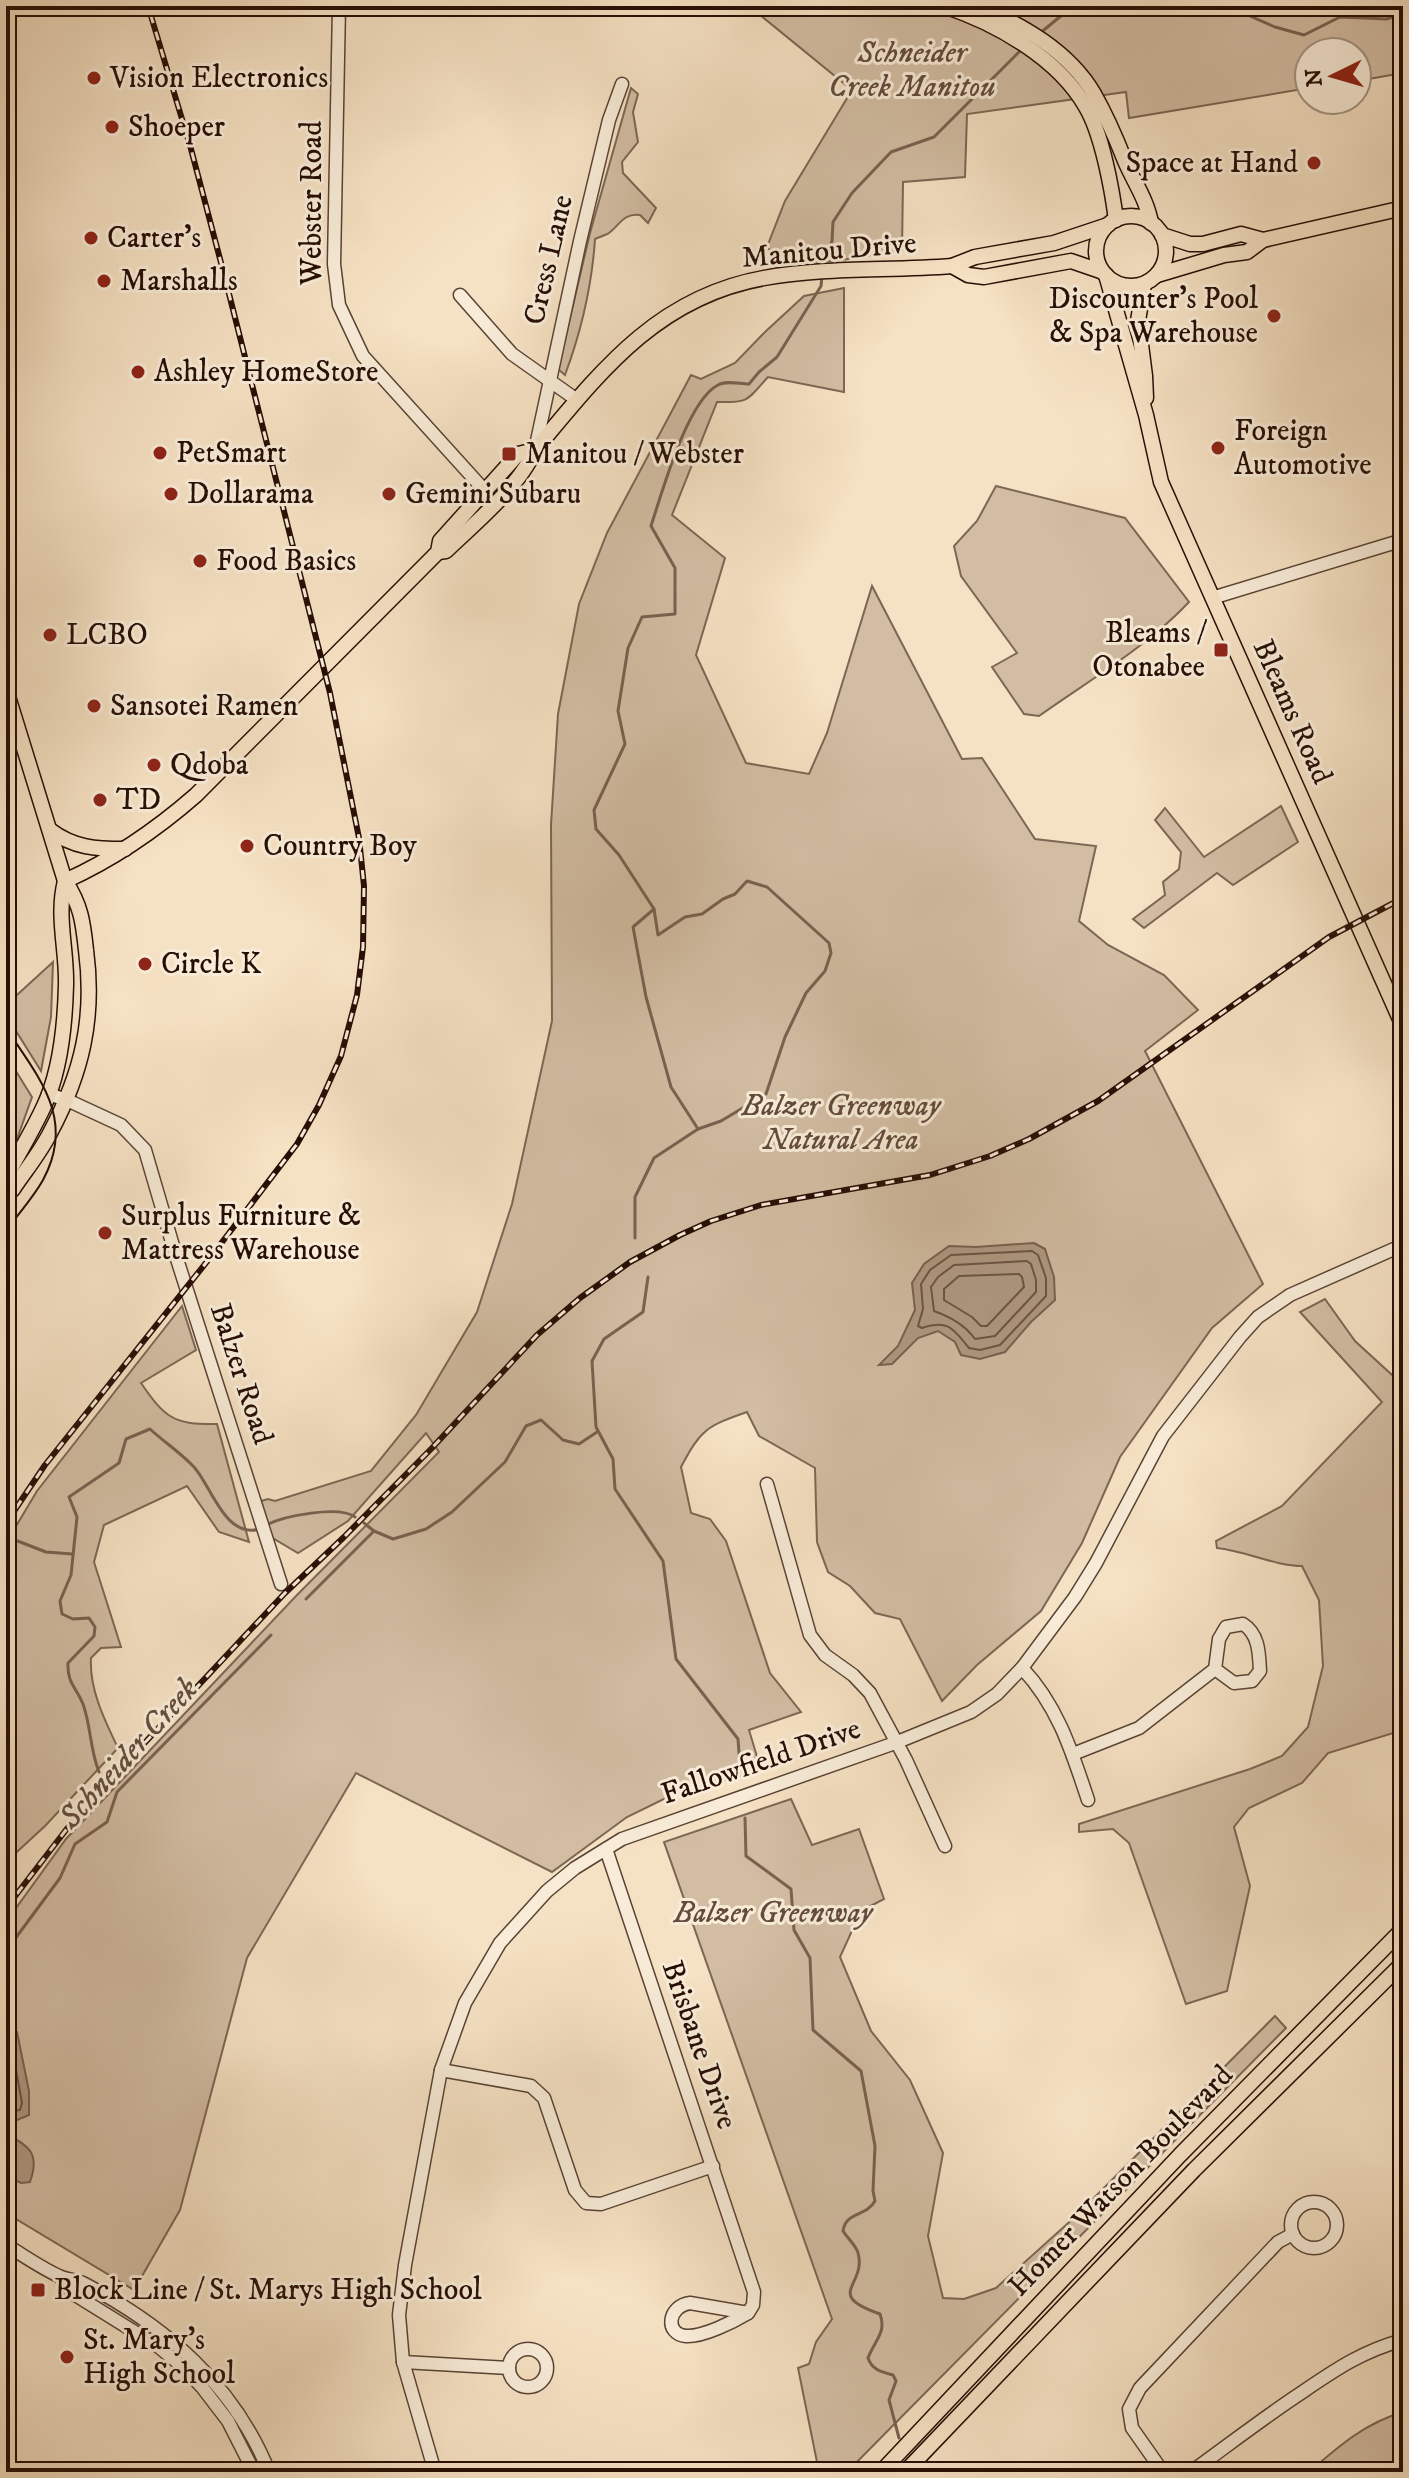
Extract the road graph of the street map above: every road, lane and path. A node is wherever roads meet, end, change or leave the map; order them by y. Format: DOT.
graph roads {
  1 [pos="339,6"];
  2 [pos="944,6"];
  3 [pos="978,6"];
  4 [pos="1003,24"];
  5 [pos="1067,72"];
  6 [pos="622,84"];
  7 [pos="1403,208"];
  8 [pos="1112,222"];
  9 [pos="1156,229"];
  10 [pos="1263,240"];
  11 [pos="952,266"];
  12 [pos="1105,274"];
  13 [pos="1150,279"];
  14 [pos="460,295"];
  15 [pos="548,380"];
  16 [pos="577,400"];
  17 [pos="1146,415"];
  18 [pos="535,450"];
  19 [pos="486,492"];
  20 [pos="1403,540"];
  21 [pos="438,552"];
  22 [pos="1212,598"];
  23 [pos="6,690"];
  24 [pos="50,830"];
  25 [pos="125,849"];
  26 [pos="65,881"];
  27 [pos="1403,1026"];
  28 [pos="48,1094"];
  29 [pos="67,1100"];
  30 [pos="6,1177"];
  31 [pos="6,1196"];
  32 [pos="1403,1245"];
  33 [pos="767,1484"];
  34 [pos="281,1584"];
  35 [pos="1022,1668"];
  36 [pos="1215,1669"];
  37 [pos="895,1743"];
  38 [pos="1073,1754"];
  39 [pos="1088,1800"];
  40 [pos="945,1846"];
  41 [pos="606,1849"];
  42 [pos="1403,1929"];
  43 [pos="1403,1963"];
  44 [pos="441,2070"];
  45 [pos="713,2166"];
  46 [pos="1293,2234"];
  47 [pos="6,2245"];
  48 [pos="61,2278"];
  49 [pos="748,2313"];
  50 [pos="1403,2340"];
  51 [pos="403,2362"];
  52 [pos="509,2368"];
  53 [pos="254,2472"];
  54 [pos="269,2472"];
  55 [pos="435,2472"];
  56 [pos="881,2472"];
  57 [pos="905,2472"];
  58 [pos="1163,2472"];
  59 [pos="1191,2472"];
  1 -- 19 [label="street, Webster Road"];
  2 -- 4 [label="main road"];
  3 -- 4 [label="main road"];
  4 -- 5 [label="main road"];
  5 -- 8 [label="main road"];
  5 -- 9 [label="main road"];
  6 -- 15 [label="street, Cress Lane"];
  7 -- 10 [label="main road"];
  8 -- 9 [label="main road"];
  8 -- 11 [label="main road, Manitou Drive"];
  8 -- 12 [label="main road"];
  9 -- 10 [label="main road"];
  9 -- 13 [label="main road"];
  10 -- 13 [label="main road"];
  11 -- 12 [label="main road, Manitou Drive"];
  11 -- 16 [label="main road, Manitou Drive"];
  12 -- 13 [label="main road"];
  12 -- 17 [label="main road, Bleams Road"];
  13 -- 17 [label="main road, Bleams Road"];
  14 -- 15 [label="street"];
  15 -- 16 [label="street"];
  15 -- 18 [label="street, Cress Lane"];
  16 -- 18 [label="main road, Manitou Drive"];
  17 -- 22 [label="main road, Bleams Road"];
  18 -- 19 [label="main road, Manitou Drive"];
  18 -- 21 [label="main road, Manitou Drive"];
  19 -- 21 [label="main road, Manitou Drive"];
  20 -- 22 [label="street"];
  21 -- 25 [label="main road, Manitou Drive"];
  22 -- 27 [label="main road, Bleams Road"];
  23 -- 24 [label="main road"];
  24 -- 25 [label="main road"];
  24 -- 26 [label="main road"];
  25 -- 26 [label="main road, Manitou Drive"];
  26 -- 28 [label="main road"];
  26 -- 29 [label="main road"];
  28 -- 29 [label="street, Balzer Road"];
  28 -- 30 [label="main road"];
  29 -- 31 [label="main road"];
  29 -- 34 [label="street, Balzer Road"];
  32 -- 35 [label="street, Fallowfield Drive"];
  33 -- 37 [label="street"];
  35 -- 37 [label="street, Fallowfield Drive"];
  35 -- 38 [label="street"];
  36 -- 36 [label="street"];
  36 -- 38 [label="street"];
  37 -- 40 [label="street"];
  37 -- 41 [label="street, Fallowfield Drive"];
  38 -- 39 [label="street"];
  41 -- 44 [label="street, Fallowfield Drive"];
  41 -- 45 [label="street, Brisbane Drive"];
  42 -- 56 [label="main road, Homer Watson Boulevard"];
  43 -- 57 [label="main road, Homer Watson Boulevard"];
  44 -- 45 [label="street"];
  44 -- 51 [label="street, Fallowfield Drive"];
  45 -- 49 [label="street, Brisbane Drive"];
  46 -- 58 [label="street"];
  47 -- 48 [label="street"];
  48 -- 53 [label="street"];
  48 -- 54 [label="street"];
  49 -- 49 [label="street"];
  50 -- 59 [label="street"];
  51 -- 52 [label="street"];
  51 -- 55 [label="street, Fallowfield Drive"];
}
